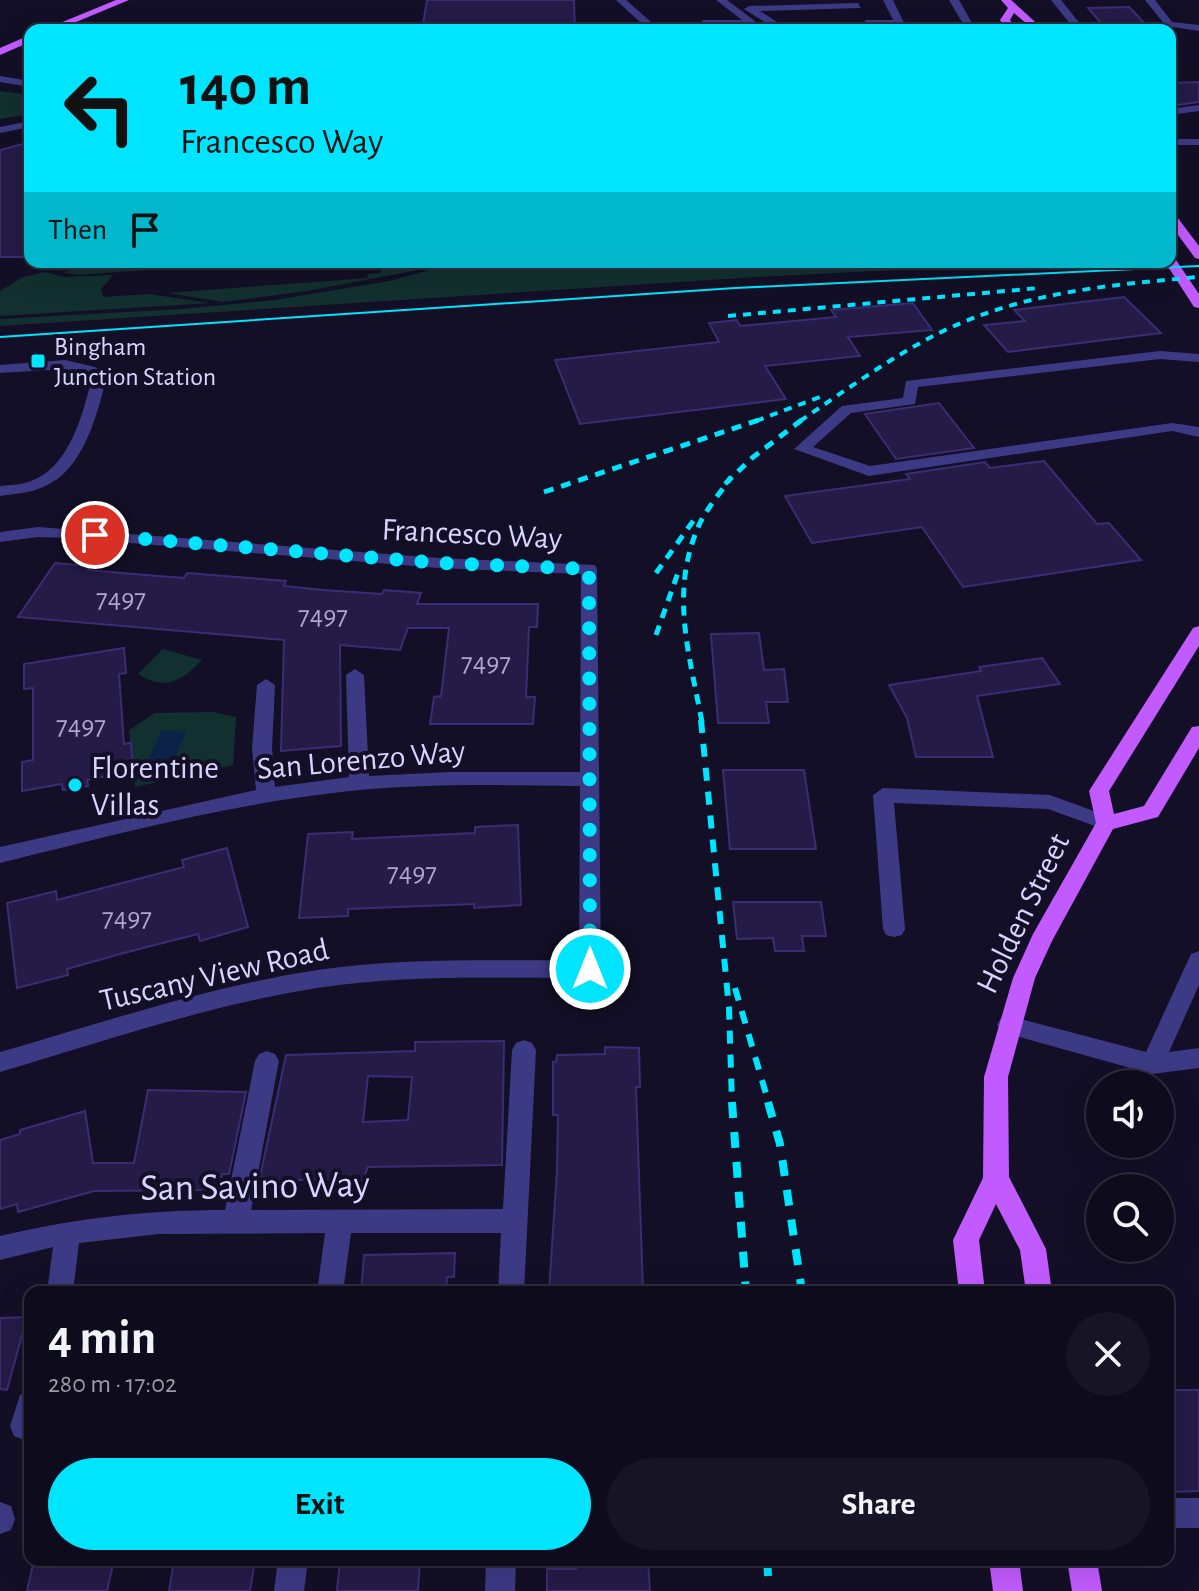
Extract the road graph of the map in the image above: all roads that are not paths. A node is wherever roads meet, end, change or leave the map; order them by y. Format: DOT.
graph roads {
  1 [pos="124,0"];
  2 [pos="621,0"];
  3 [pos="721,0"];
  4 [pos="888,0"];
  5 [pos="954,0"];
  6 [pos="1056,0"];
  7 [pos="1150,0"];
  8 [pos="857,3"];
  9 [pos="1009,4"];
  10 [pos="750,9"];
  11 [pos="737,11"];
  12 [pos="703,23"];
  13 [pos="899,23"];
  14 [pos="63,24"];
  15 [pos="649,24"];
  16 [pos="720,24"];
  17 [pos="751,24"];
  18 [pos="774,24"];
  19 [pos="867,24"];
  20 [pos="891,24"];
  21 [pos="902,24"];
  22 [pos="966,24"];
  23 [pos="1008,24"];
  24 [pos="1034,24"];
  25 [pos="1075,24"];
  26 [pos="1169,24"];
  27 [pos="1176,25"];
  28 [pos="1199,28"];
  29 [pos="24,41"];
  30 [pos="0,52"];
  31 [pos="0,79"];
  32 [pos="24,83"];
  33 [pos="1199,108"];
  34 [pos="1176,111"];
  35 [pos="24,125"];
  36 [pos="0,130"];
  37 [pos="1176,142"];
  38 [pos="1199,142"];
  39 [pos="1176,224"];
  40 [pos="1199,255"];
  41 [pos="1175,268"];
  42 [pos="1199,304"];
  43 [pos="1199,358"];
  44 [pos="0,369"];
  45 [pos="1199,432"];
  46 [pos="0,491"];
  47 [pos="0,537"];
  48 [pos="1199,632"];
  49 [pos="355,675"];
  50 [pos="266,685"];
  51 [pos="1199,732"];
  52 [pos="590,779"];
  53 [pos="359,783"];
  54 [pos="266,795"];
  55 [pos="1106,823"];
  56 [pos="0,855"];
  57 [pos="894,929"];
  58 [pos="1199,960"];
  59 [pos="590,969"];
  60 [pos="1009,1025"];
  61 [pos="524,1050"];
  62 [pos="1199,1058"];
  63 [pos="267,1061"];
  64 [pos="0,1062"];
  65 [pos="1152,1064"];
  66 [pos="996,1178"];
  67 [pos="236,1221"];
  68 [pos="513,1221"];
  69 [pos="339,1222"];
  70 [pos="67,1232"];
  71 [pos="0,1248"];
  72 [pos="62,1286"];
  73 [pos="331,1286"];
  74 [pos="511,1286"];
  75 [pos="971,1286"];
  76 [pos="1038,1286"];
  77 [pos="1174,1513"];
  78 [pos="1199,1513"];
  79 [pos="292,1566"];
  80 [pos="501,1566"];
  81 [pos="1005,1566"];
  82 [pos="1083,1566"];
  83 [pos="289,1591"];
  84 [pos="500,1591"];
  85 [pos="1008,1591"];
  86 [pos="1087,1591"];
  1 -- 14 [label="main road"];
  2 -- 15 [label="street"];
  3 -- 11 [label="street"];
  4 -- 13 [label="street"];
  5 -- 22 [label="street"];
  6 -- 25 [label="street"];
  7 -- 26 [label="street"];
  8 -- 10 [label="street"];
  8 -- 19 [label="street"];
  9 -- 23 [label="main road"];
  9 -- 24 [label="main road"];
  10 -- 11 [label="street"];
  10 -- 18 [label="street"];
  11 -- 17 [label="street"];
  12 -- 16 [label="street"];
  13 -- 20 [label="street"];
  13 -- 21 [label="street"];
  27 -- 28 [label="street"];
  29 -- 30 [label="main road"];
  31 -- 32 [label="street"];
  33 -- 34 [label="street"];
  35 -- 36 [label="street"];
  37 -- 38 [label="street"];
  39 -- 40 [label="main road"];
  41 -- 42 [label="main road"];
  43 -- 45 [label="street"];
  44 -- 46 [label="street"];
  47 -- 52 [label="street, Francesco Way"];
  48 -- 55 [label="main road, Holden Street"];
  49 -- 53 [label="street"];
  50 -- 54 [label="street"];
  51 -- 55 [label="main road, Holden Street"];
  52 -- 53 [label="street, San Lorenzo Way"];
  52 -- 59 [label="street, Francesco Way"];
  53 -- 54 [label="street, San Lorenzo Way"];
  54 -- 56 [label="street, San Lorenzo Way"];
  55 -- 57 [label="street"];
  55 -- 60 [label="main road, Holden Street"];
  58 -- 65 [label="street"];
  59 -- 64 [label="street, Tuscany View Road"];
  60 -- 65 [label="street"];
  60 -- 66 [label="main road, Holden Street"];
  61 -- 68 [label="street"];
  62 -- 65 [label="street"];
  63 -- 67 [label="street"];
  66 -- 75 [label="main road, Holden Street"];
  66 -- 76 [label="main road, Holden Street"];
  67 -- 69 [label="street, San Savino Way"];
  67 -- 70 [label="street, San Savino Way"];
  68 -- 69 [label="street, San Savino Way"];
  68 -- 74 [label="street"];
  69 -- 73 [label="street"];
  70 -- 71 [label="street, San Savino Way"];
  70 -- 72 [label="street"];
  77 -- 78 [label="street"];
  79 -- 83 [label="street"];
  80 -- 84 [label="street"];
  81 -- 85 [label="main road"];
  82 -- 86 [label="main road"];
}
